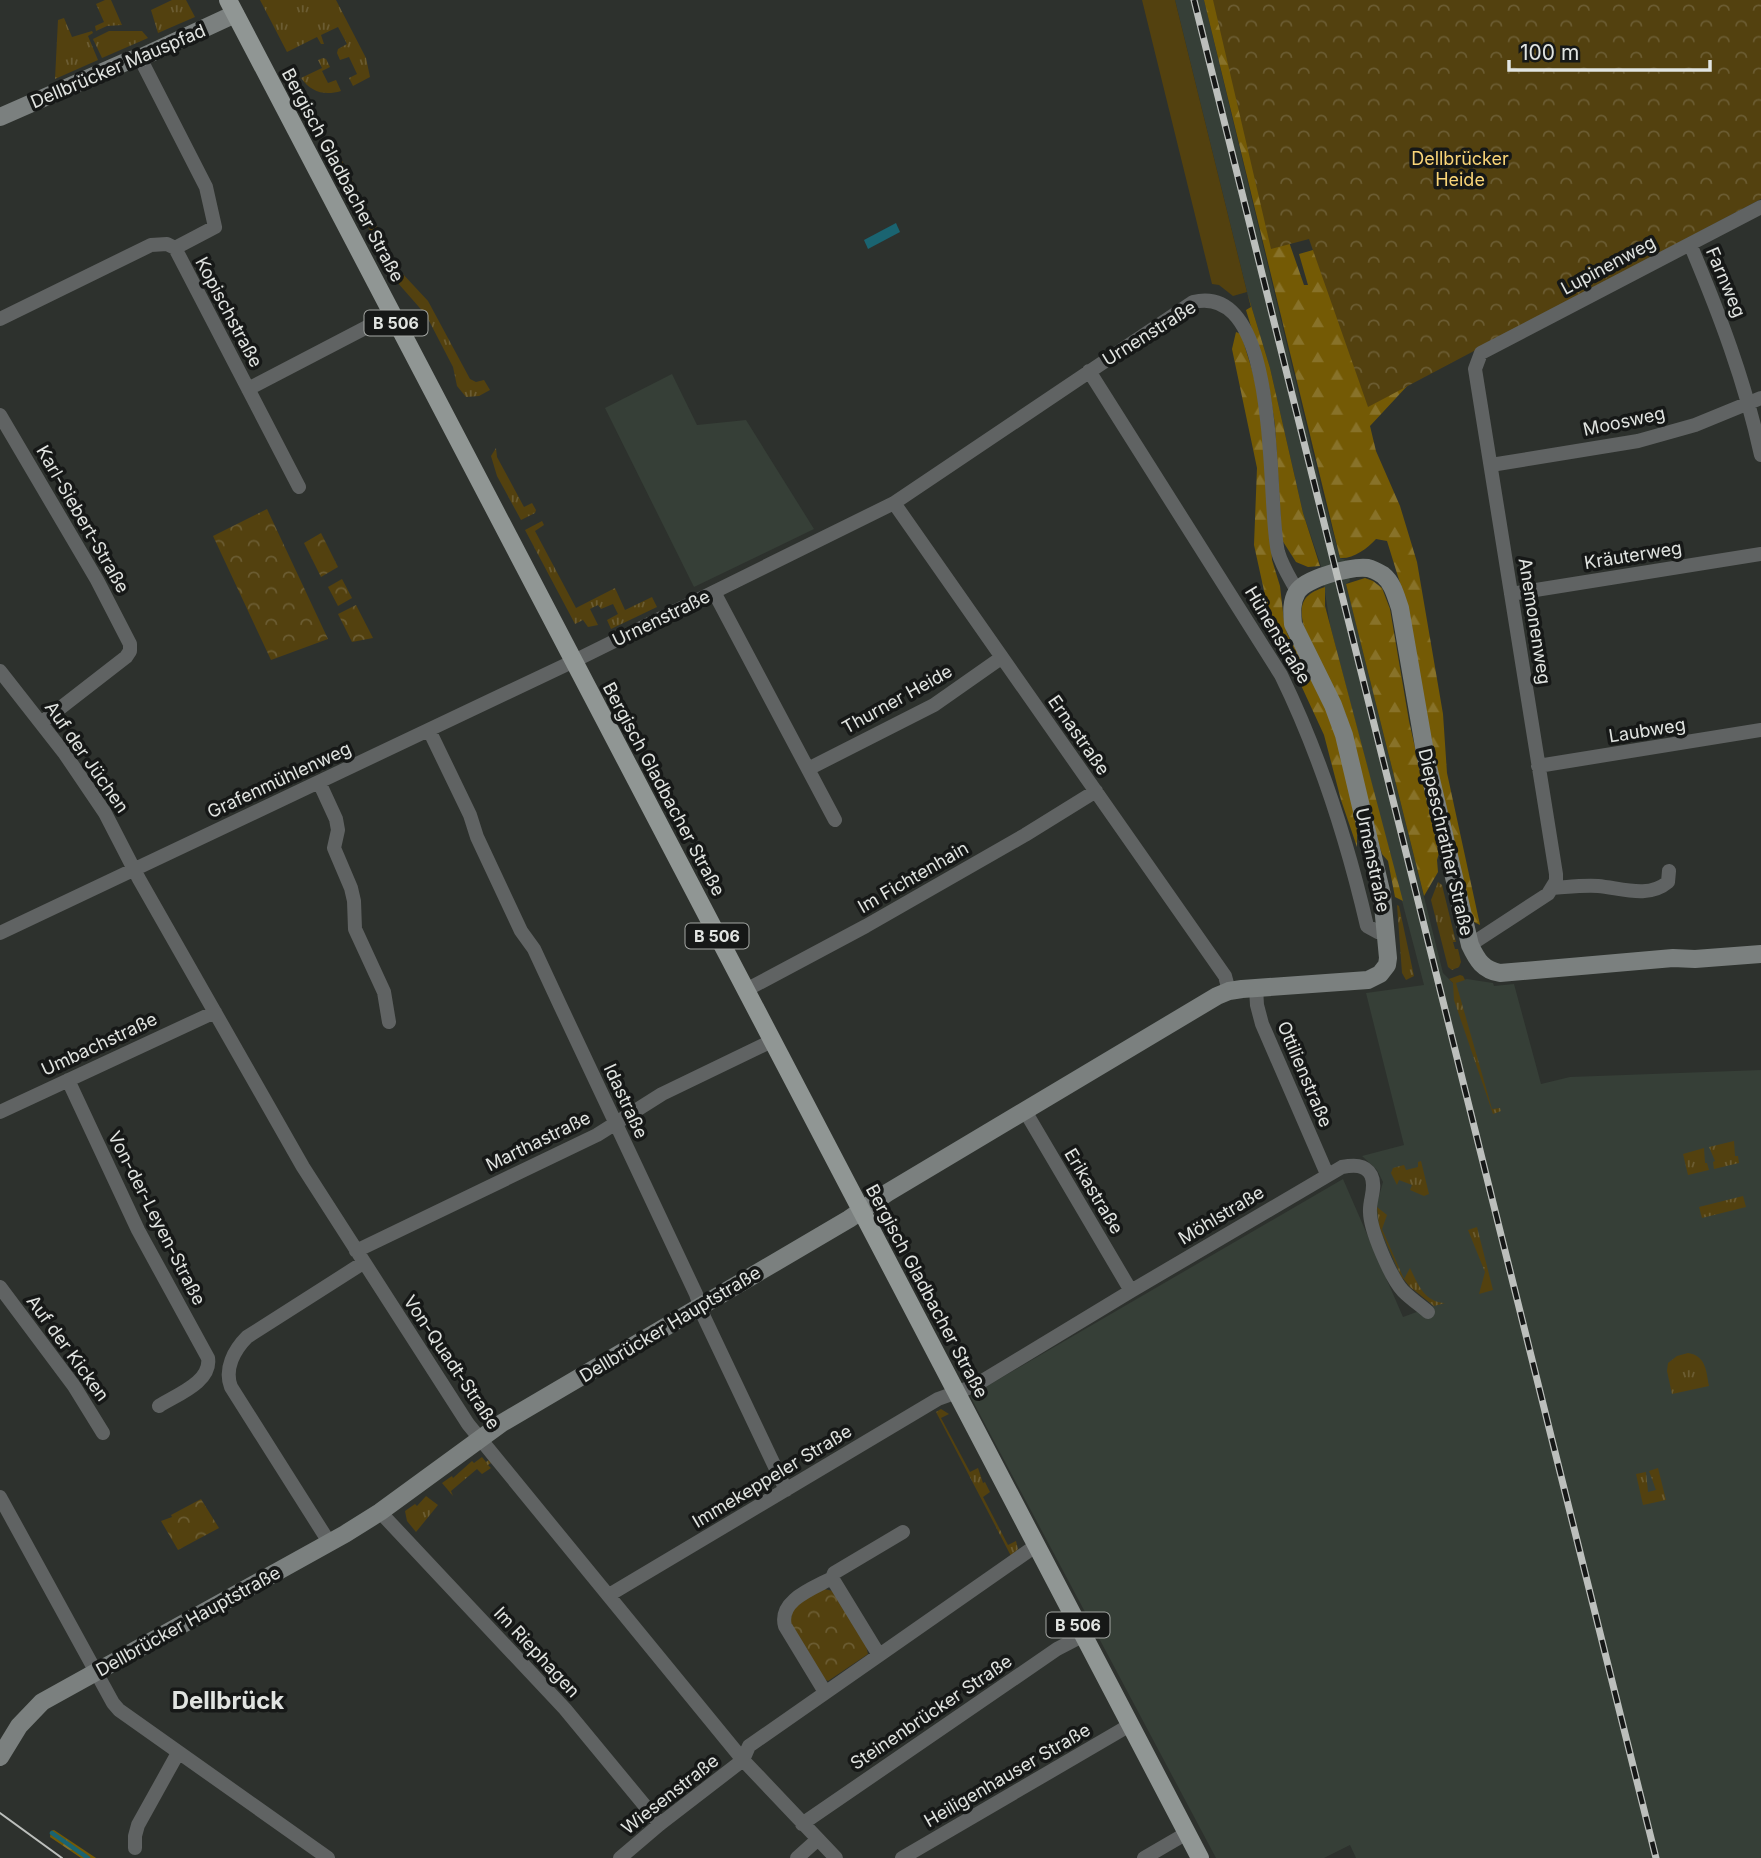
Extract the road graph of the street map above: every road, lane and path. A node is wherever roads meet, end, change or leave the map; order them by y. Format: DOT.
graph roads {
  1 [pos="231,7"];
  2 [pos="140,58"];
  3 [pos="0,117"];
  4 [pos="1761,207"];
  5 [pos="1690,244"];
  6 [pos="175,248"];
  7 [pos="392,314"];
  8 [pos="0,319"];
  9 [pos="1477,360"];
  10 [pos="1089,372"];
  11 [pos="248,389"];
  12 [pos="1755,401"];
  13 [pos="0,415"];
  14 [pos="1761,455"];
  15 [pos="1491,465"];
  16 [pos="299,487"];
  17 [pos="894,503"];
  18 [pos="1761,555"];
  19 [pos="1297,591"];
  20 [pos="715,592"];
  21 [pos="1511,594"];
  22 [pos="1001,657"];
  23 [pos="573,661"];
  24 [pos="0,671"];
  25 [pos="41,723"];
  26 [pos="429,730"];
  27 [pos="1761,730"];
  28 [pos="1538,766"];
  29 [pos="808,769"];
  30 [pos="319,782"];
  31 [pos="1096,791"];
  32 [pos="835,820"];
  33 [pos="135,869"];
  34 [pos="1669,871"];
  35 [pos="1553,888"];
  36 [pos="1387,931"];
  37 [pos="0,933"];
  38 [pos="1470,945"];
  39 [pos="1761,954"];
  40 [pos="1380,974"];
  41 [pos="1256,988"];
  42 [pos="746,990"];
  43 [pos="1229,990"];
  44 [pos="215,1012"];
  45 [pos="389,1022"];
  46 [pos="772,1041"];
  47 [pos="68,1080"];
  48 [pos="1025,1111"];
  49 [pos="0,1112"];
  50 [pos="615,1124"];
  51 [pos="1327,1174"];
  52 [pos="861,1210"];
  53 [pos="359,1257"];
  54 [pos="0,1287"];
  55 [pos="1131,1291"];
  56 [pos="700,1306"];
  57 [pos="1428,1312"];
  58 [pos="957,1392"];
  59 [pos="159,1406"];
  60 [pos="103,1433"];
  61 [pos="480,1438"];
  62 [pos="786,1490"];
  63 [pos="0,1497"];
  64 [pos="380,1512"];
  65 [pos="903,1532"];
  66 [pos="329,1542"];
  67 [pos="1037,1545"];
  68 [pos="832,1578"];
  69 [pos="609,1595"];
  70 [pos="1084,1635"];
  71 [pos="879,1656"];
  72 [pos="95,1671"];
  73 [pos="825,1692"];
  74 [pos="1130,1725"];
  75 [pos="178,1753"];
  76 [pos="0,1757"];
  77 [pos="743,1760"];
  78 [pos="660,1824"];
  79 [pos="802,1824"];
  80 [pos="1187,1833"];
  81 [pos="817,1840"];
  82 [pos="135,1848"];
  83 [pos="328,1858"];
  84 [pos="620,1858"];
  85 [pos="797,1858"];
  86 [pos="836,1858"];
  87 [pos="902,1858"];
  88 [pos="1144,1858"];
  89 [pos="1200,1858"];
  1 -- 2 [label="street, Dellbrücker Mauspfad"];
  1 -- 7 [label="main road, Bergisch Gladbacher Straße / B 506"];
  2 -- 3 [label="street, Dellbrücker Mauspfad"];
  2 -- 6 [label="street, Kopischstraße"];
  4 -- 5 [label="street, Lupinenweg"];
  5 -- 9 [label="street, Lupinenweg"];
  5 -- 12 [label="street, Farnweg"];
  6 -- 8 [label="street"];
  6 -- 11 [label="street, Kopischstraße"];
  7 -- 11 [label="street"];
  7 -- 23 [label="main road, Bergisch Gladbacher Straße / B 506"];
  9 -- 15 [label="street, Anemonenweg"];
  10 -- 17 [label="street, Urnenstraße"];
  10 -- 19 [label="street, Urnenstraße"];
  10 -- 36 [label="street, Hünenstraße"];
  11 -- 16 [label="street, Kopischstraße"];
  12 -- 14 [label="street, Farnweg"];
  12 -- 15 [label="street, Moosweg"];
  13 -- 25 [label="street, Karl-Siebert-Straße"];
  15 -- 21 [label="street, Anemonenweg"];
  17 -- 20 [label="street, Urnenstraße"];
  17 -- 22 [label="street, Ernastraße"];
  18 -- 21 [label="street, Kräuterweg"];
  19 -- 36 [label="street, Urnenstraße"];
  19 -- 38 [label="street, Diepeschrather Straße"];
  20 -- 23 [label="street, Urnenstraße"];
  20 -- 29 [label="street"];
  21 -- 28 [label="street, Anemonenweg"];
  22 -- 29 [label="street, Thurner Heide"];
  22 -- 31 [label="street, Ernastraße"];
  23 -- 26 [label="street, Grafenmühlenweg"];
  23 -- 42 [label="main road, Bergisch Gladbacher Straße / B 506"];
  24 -- 25 [label="street, Auf der Jüchen"];
  25 -- 33 [label="street, Auf der Jüchen"];
  26 -- 30 [label="street, Grafenmühlenweg"];
  26 -- 50 [label="street, Idastraße"];
  27 -- 28 [label="street, Laubweg"];
  28 -- 35 [label="street, Anemonenweg"];
  29 -- 32 [label="street"];
  30 -- 33 [label="street, Grafenmühlenweg"];
  30 -- 45 [label="street"];
  31 -- 42 [label="street, Im Fichtenhain"];
  31 -- 43 [label="street, Ernastraße"];
  33 -- 37 [label="street, Grafenmühlenweg"];
  33 -- 44 [label="street, Von-Quadt-Straße"];
  34 -- 35 [label="street"];
  35 -- 38 [label="street"];
  36 -- 40 [label="street, Urnenstraße"];
  38 -- 39 [label="street, Diepeschrather Straße"];
  40 -- 41 [label="street, Dellbrücker Hauptstraße"];
  41 -- 43 [label="street, Dellbrücker Hauptstraße"];
  41 -- 51 [label="street, Ottilienstraße"];
  42 -- 46 [label="main road, Bergisch Gladbacher Straße / B 506"];
  43 -- 48 [label="street, Dellbrücker Hauptstraße"];
  44 -- 47 [label="street, Umbachstraße"];
  44 -- 53 [label="street, Von-Quadt-Straße"];
  46 -- 50 [label="street, Marthastraße"];
  46 -- 52 [label="main road, Bergisch Gladbacher Straße / B 506"];
  47 -- 49 [label="street, Umbachstraße"];
  47 -- 59 [label="street, Von-der-Leyen-Straße"];
  48 -- 52 [label="street, Dellbrücker Hauptstraße"];
  48 -- 55 [label="street, Erikastraße"];
  50 -- 53 [label="street, Marthastraße"];
  50 -- 56 [label="street, Idastraße"];
  51 -- 55 [label="street, Möhlstraße"];
  51 -- 57 [label="street, Möhlstraße"];
  52 -- 56 [label="street, Dellbrücker Hauptstraße"];
  52 -- 58 [label="main road, Bergisch Gladbacher Straße / B 506"];
  53 -- 61 [label="street, Von-Quadt-Straße"];
  53 -- 66 [label="street, Marthastraße"];
  54 -- 60 [label="street, Auf der Kicken"];
  55 -- 58 [label="street, Möhlstraße"];
  56 -- 61 [label="street, Dellbrücker Hauptstraße"];
  56 -- 62 [label="street, Idastraße"];
  58 -- 62 [label="street, Immekeppeler Straße"];
  58 -- 67 [label="main road, Bergisch Gladbacher Straße / B 506"];
  61 -- 64 [label="street, Dellbrücker Hauptstraße"];
  61 -- 69 [label="street, Von-Quadt-Straße"];
  62 -- 69 [label="street, Immekeppeler Straße"];
  63 -- 72 [label="street"];
  64 -- 66 [label="street, Dellbrücker Hauptstraße"];
  64 -- 78 [label="street, Im Riephagen"];
  65 -- 68 [label="street"];
  66 -- 72 [label="street, Dellbrücker Hauptstraße"];
  67 -- 70 [label="main road, Bergisch Gladbacher Straße / B 506"];
  67 -- 71 [label="street, Wiesenstraße"];
  68 -- 71 [label="street"];
  68 -- 73 [label="street"];
  69 -- 77 [label="street, Von-Quadt-Straße"];
  70 -- 74 [label="main road, Bergisch Gladbacher Straße / B 506"];
  70 -- 79 [label="street, Steinenbrücker Straße"];
  71 -- 73 [label="street, Wiesenstraße"];
  72 -- 75 [label="street"];
  72 -- 76 [label="street, Dellbrücker Hauptstraße"];
  73 -- 77 [label="street, Wiesenstraße"];
  74 -- 80 [label="main road, Bergisch Gladbacher Straße / B 506"];
  74 -- 87 [label="street, Heiligenhauser Straße"];
  75 -- 82 [label="street"];
  75 -- 83 [label="street"];
  77 -- 78 [label="street, Wiesenstraße"];
  77 -- 79 [label="street, Von-Quadt-Straße"];
  78 -- 84 [label="street, Wiesenstraße"];
  79 -- 81 [label="street, Von-Quadt-Straße"];
  80 -- 88 [label="street"];
  80 -- 89 [label="main road, Bergisch Gladbacher Straße / B 506"];
  81 -- 85 [label="street"];
  81 -- 86 [label="street, Von-Quadt-Straße"];
}
